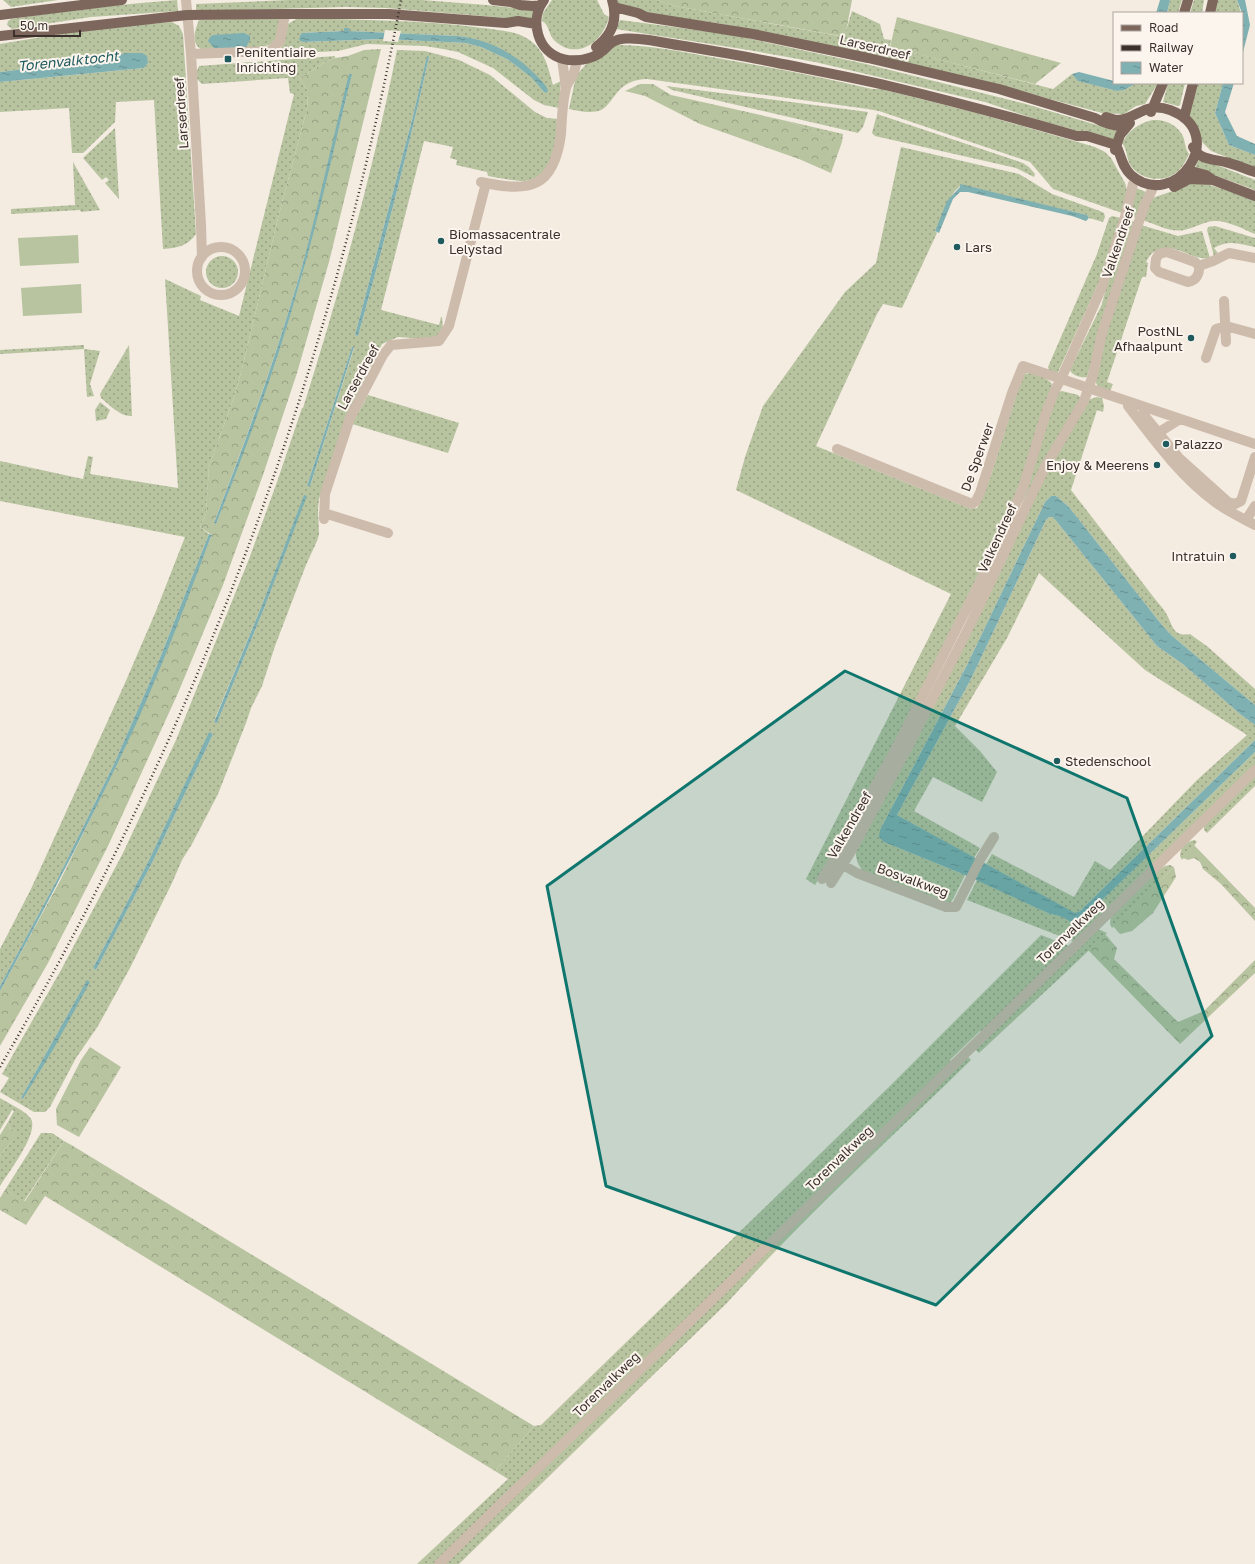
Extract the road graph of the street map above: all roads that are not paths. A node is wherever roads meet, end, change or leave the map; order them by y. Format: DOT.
graph roads {
  1 [pos="122,0"];
  2 [pos="186,0"];
  3 [pos="493,0"];
  4 [pos="604,0"];
  5 [pos="1188,0"];
  6 [pos="1213,0"];
  7 [pos="514,1"];
  8 [pos="542,2"];
  9 [pos="614,7"];
  10 [pos="1184,12"];
  11 [pos="1210,12"];
  12 [pos="285,14"];
  13 [pos="0,15"];
  14 [pos="187,15"];
  15 [pos="537,28"];
  16 [pos="0,36"];
  17 [pos="611,38"];
  18 [pos="191,54"];
  19 [pos="578,57"];
  20 [pos="562,59"];
  21 [pos="1163,84"];
  22 [pos="1193,84"];
  23 [pos="566,88"];
  24 [pos="1152,111"];
  25 [pos="1184,118"];
  26 [pos="1125,123"];
  27 [pos="1197,149"];
  28 [pos="1115,150"];
  29 [pos="1255,172"];
  30 [pos="1188,174"];
  31 [pos="1133,184"];
  32 [pos="1154,187"];
  33 [pos="1255,196"];
  34 [pos="202,257"];
  35 [pos="1255,258"];
  36 [pos="1199,266"];
  37 [pos="1224,301"];
  38 [pos="1226,326"];
  39 [pos="1255,334"];
  40 [pos="1226,342"];
  41 [pos="1206,358"];
  42 [pos="1061,379"];
  43 [pos="1088,389"];
  44 [pos="1128,402"];
  45 [pos="1145,407"];
  46 [pos="1180,419"];
  47 [pos="1154,435"];
  48 [pos="1255,444"];
  49 [pos="838,449"];
  50 [pos="1255,457"];
  51 [pos="1255,506"];
  52 [pos="1251,522"];
  53 [pos="388,533"];
  54 [pos="1255,770"];
  55 [pos="994,837"];
  56 [pos="838,862"];
  57 [pos="826,881"];
  58 [pos="440,1564"];
  1 -- 13 [label="main road"];
  2 -- 14 [label="street, Larserdreef"];
  3 -- 7 [label="main road"];
  4 -- 9 [label="main road"];
  5 -- 10 [label="main road"];
  6 -- 11 [label="main road"];
  7 -- 8 [label="main road"];
  8 -- 15 [label="main road"];
  9 -- 17 [label="main road"];
  9 -- 26 [label="main road, Larserdreef"];
  12 -- 14 [label="main road"];
  12 -- 15 [label="main road"];
  12 -- 18 [label="street"];
  14 -- 16 [label="main road"];
  14 -- 18 [label="street, Larserdreef"];
  15 -- 19 [label="main road"];
  15 -- 20 [label="main road"];
  17 -- 19 [label="main road"];
  17 -- 28 [label="main road"];
  18 -- 34 [label="street, Larserdreef"];
  19 -- 20 [label="main road"];
  19 -- 23 [label="street, Larserdreef"];
  20 -- 23 [label="street, Larserdreef"];
  21 -- 24 [label="main road"];
  22 -- 25 [label="main road"];
  23 -- 53 [label="street, Larserdreef"];
  24 -- 25 [label="main road"];
  24 -- 26 [label="main road"];
  24 -- 27 [label="main road"];
  25 -- 27 [label="main road"];
  26 -- 28 [label="main road"];
  27 -- 29 [label="main road"];
  27 -- 30 [label="main road"];
  28 -- 31 [label="main road"];
  28 -- 32 [label="main road"];
  30 -- 32 [label="main road"];
  30 -- 33 [label="main road"];
  31 -- 32 [label="main road"];
  31 -- 42 [label="street, Valkendreef"];
  32 -- 43 [label="street, Valkendreef"];
  34 -- 34 [label="street, Larserdreef"];
  35 -- 36 [label="street"];
  37 -- 38 [label="street"];
  38 -- 39 [label="street"];
  38 -- 40 [label="street"];
  38 -- 41 [label="street"];
  42 -- 43 [label="street"];
  42 -- 49 [label="street, De Sperwer"];
  42 -- 56 [label="street, Valkendreef"];
  43 -- 44 [label="street"];
  43 -- 56 [label="street, Valkendreef"];
  44 -- 45 [label="street"];
  44 -- 47 [label="street"];
  45 -- 46 [label="street"];
  45 -- 47 [label="street"];
  46 -- 47 [label="street"];
  46 -- 48 [label="street"];
  47 -- 50 [label="street"];
  47 -- 52 [label="street"];
  51 -- 52 [label="street"];
  54 -- 58 [label="street, Torenvalkweg"];
  55 -- 56 [label="street, Bosvalkweg"];
  56 -- 57 [label="street, Valkendreef"];
}
